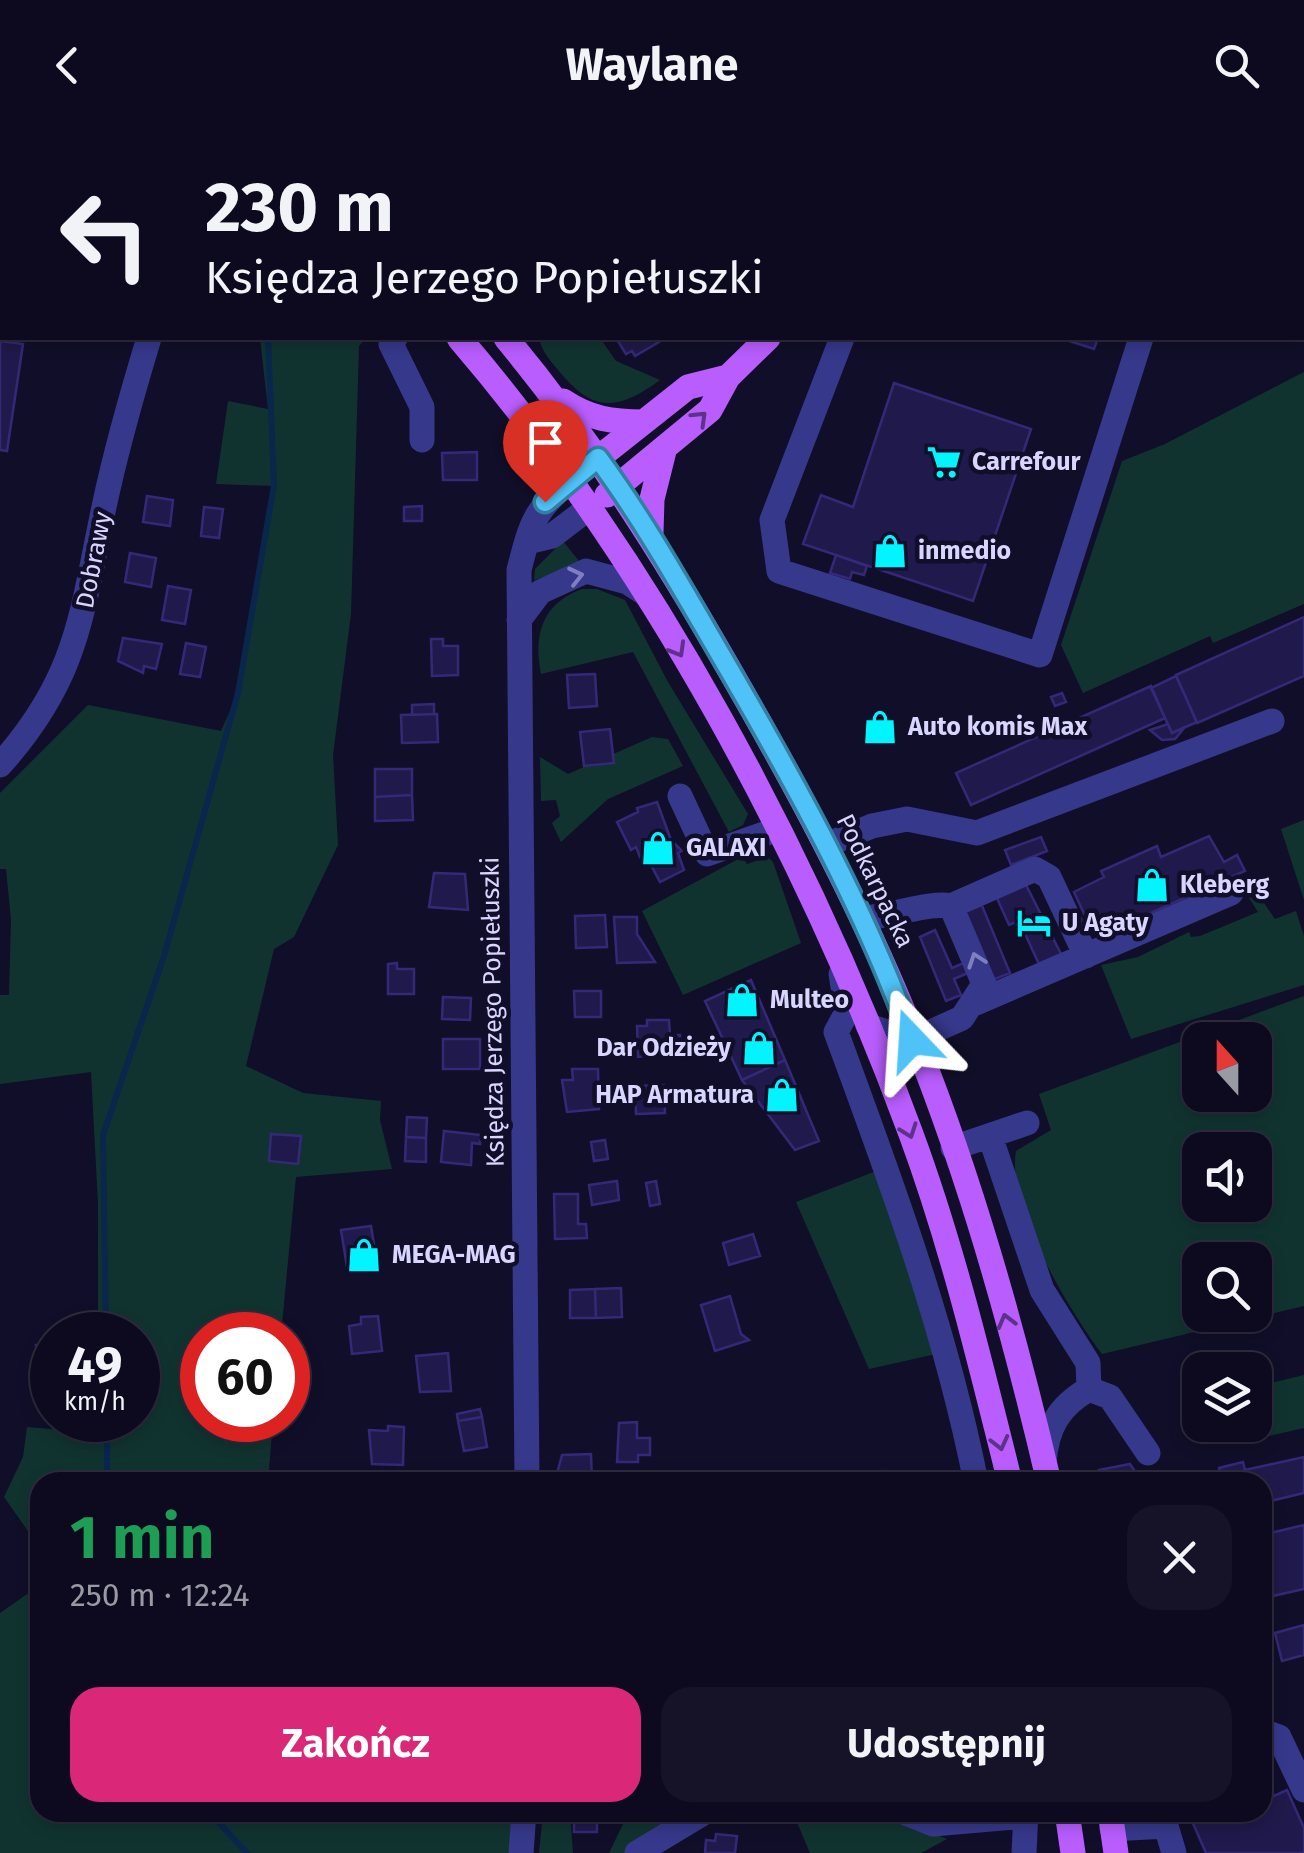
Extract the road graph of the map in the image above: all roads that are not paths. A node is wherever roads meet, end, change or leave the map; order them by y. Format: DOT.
graph roads {
  1 [pos="149,340"];
  2 [pos="394,340"];
  3 [pos="462,340"];
  4 [pos="766,340"];
  5 [pos="841,340"];
  6 [pos="1139,340"];
  7 [pos="522,348"];
  8 [pos="728,377"];
  9 [pos="552,394"];
  10 [pos="644,422"];
  11 [pos="422,440"];
  12 [pos="664,451"];
  13 [pos="598,458"];
  14 [pos="572,480"];
  15 [pos="618,486"];
  16 [pos="590,507"];
  17 [pos="652,534"];
  18 [pos="527,542"];
  19 [pos="646,594"];
  20 [pos="519,620"];
  21 [pos="1272,721"];
  22 [pos="0,765"];
  23 [pos="680,796"];
  24 [pos="778,829"];
  25 [pos="826,845"];
  26 [pos="1231,893"];
  27 [pos="952,906"];
  28 [pos="862,918"];
  29 [pos="838,954"];
  30 [pos="1086,956"];
  31 [pos="976,1003"];
  32 [pos="872,1037"];
  33 [pos="912,1040"];
  34 [pos="844,1053"];
  35 [pos="1027,1123"];
  36 [pos="990,1136"];
  37 [pos="953,1148"];
  38 [pos="1018,1365"];
  39 [pos="1089,1388"];
  40 [pos="1065,1403"];
  41 [pos="1148,1453"];
  42 [pos="527,1472"];
  43 [pos="974,1472"];
  44 [pos="1007,1472"];
  45 [pos="1046,1472"];
  46 [pos="1272,1734"];
  47 [pos="1304,1790"];
  48 [pos="523,1822"];
  49 [pos="688,1822"];
  50 [pos="1026,1822"];
  51 [pos="1068,1822"];
  52 [pos="1113,1832"];
  53 [pos="521,1853"];
  54 [pos="637,1853"];
  55 [pos="1024,1853"];
  56 [pos="1073,1853"];
  57 [pos="1174,1853"];
  1 -- 22 [label="street, Dobrawy"];
  2 -- 11 [label="street"];
  3 -- 14 [label="main road"];
  4 -- 8 [label="main road"];
  5 -- 6 [label="street"];
  7 -- 9 [label="main road, Podkarpacka"];
  8 -- 10 [label="main road, Księdza Jerzego Popiełuszki"];
  12 -- 8 [label="main road, one-way"];
  9 -- 10 [label="main road"];
  9 -- 13 [label="main road, Podkarpacka"];
  10 -- 13 [label="main road, Księdza Jerzego Popiełuszki"];
  12 -- 15 [label="main road"];
  12 -- 17 [label="main road"];
  13 -- 14 [label="main road, Księdza Jerzego Popiełuszki"];
  13 -- 15 [label="main road, Podkarpacka"];
  14 -- 16 [label="main road"];
  14 -- 18 [label="street, Księdza Jerzego Popiełuszki"];
  15 -- 16 [label="main road"];
  15 -- 17 [label="main road, Podkarpacka"];
  16 -- 18 [label="street"];
  16 -- 19 [label="main road"];
  17 -- 25 [label="main road, Podkarpacka"];
  18 -- 20 [label="street, Księdza Jerzego Popiełuszki"];
  20 -- 19 [label="street, one-way"];
  19 -- 24 [label="main road, one-way"];
  20 -- 42 [label="street, Księdza Jerzego Popiełuszki"];
  21 -- 25 [label="street"];
  23 -- 24 [label="street"];
  24 -- 29 [label="main road"];
  25 -- 28 [label="main road, Podkarpacka"];
  26 -- 30 [label="street"];
  27 -- 28 [label="street"];
  27 -- 30 [label="street"];
  31 -- 27 [label="street, one-way"];
  28 -- 33 [label="main road, Podkarpacka"];
  29 -- 32 [label="main road"];
  29 -- 34 [label="street"];
  30 -- 31 [label="street"];
  31 -- 33 [label="street"];
  32 -- 33 [label="street"];
  32 -- 34 [label="street"];
  32 -- 44 [label="main road, one-way"];
  33 -- 37 [label="main road, Podkarpacka"];
  34 -- 43 [label="street"];
  35 -- 36 [label="street"];
  36 -- 37 [label="street"];
  36 -- 39 [label="street"];
  38 -- 37 [label="main road, Podkarpacka, one-way"];
  38 -- 40 [label="street"];
  38 -- 45 [label="main road, Podkarpacka"];
  39 -- 40 [label="street"];
  39 -- 41 [label="street"];
  40 -- 45 [label="street"];
  46 -- 47 [label="street"];
  48 -- 53 [label="street"];
  49 -- 54 [label="street"];
  50 -- 55 [label="street"];
  51 -- 56 [label="main road"];
  52 -- 57 [label="street"];
}
